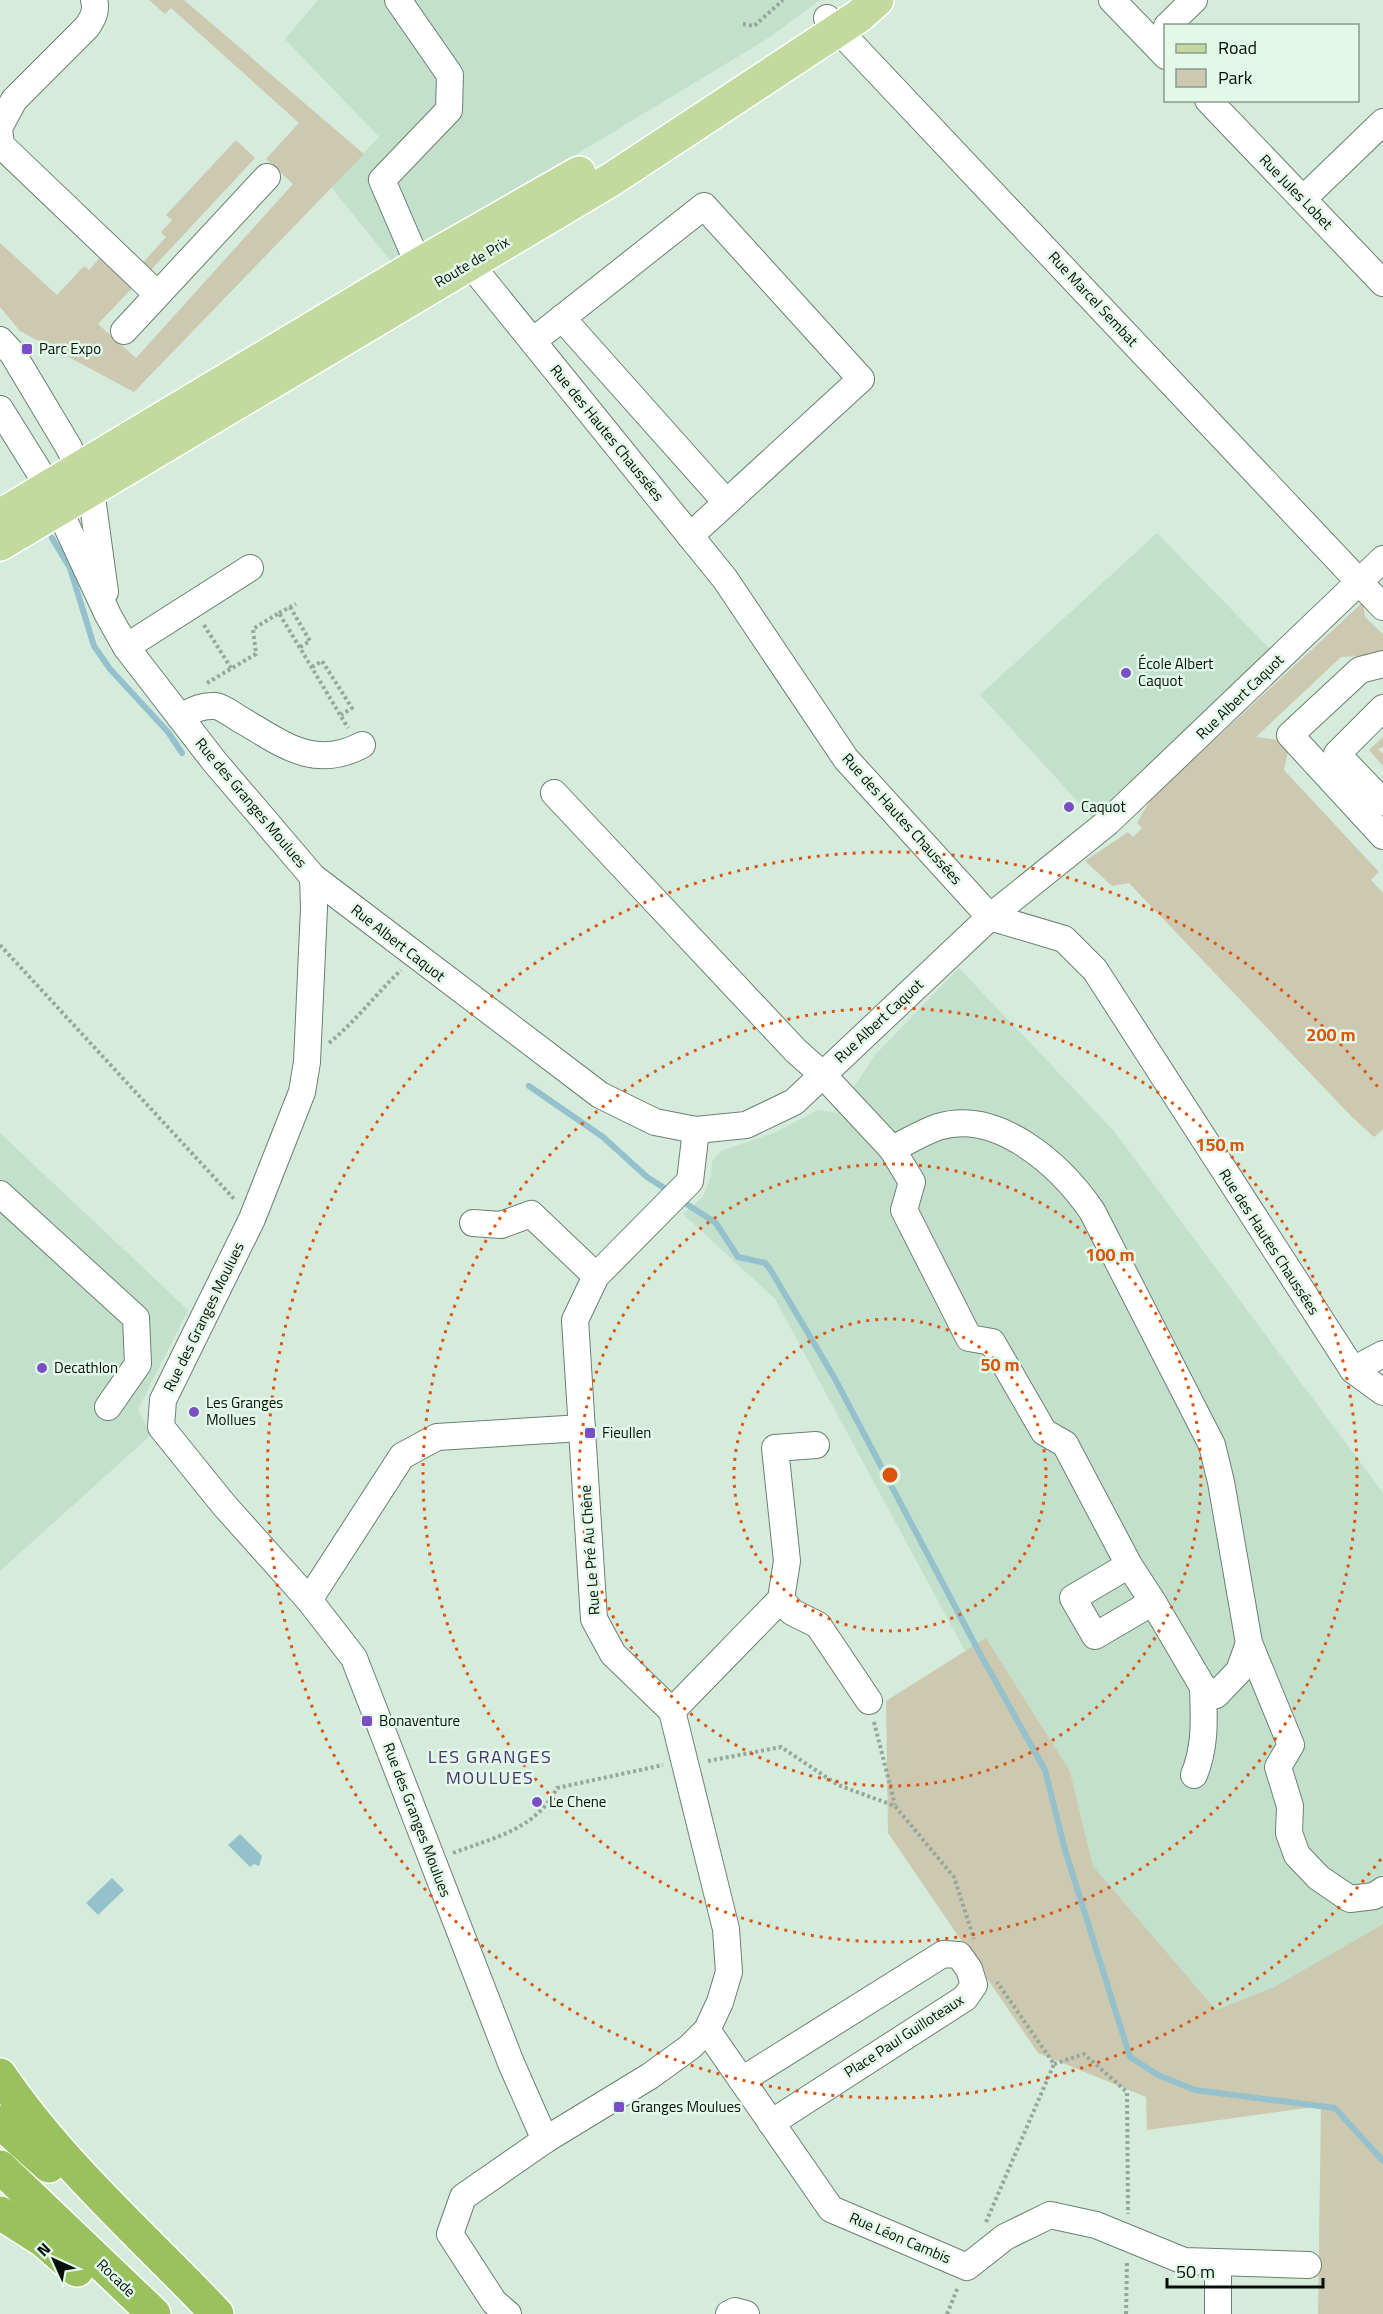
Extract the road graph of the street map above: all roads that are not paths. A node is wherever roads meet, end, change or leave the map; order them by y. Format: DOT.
graph roads {
  1 [pos="93,0"];
  2 [pos="398,0"];
  3 [pos="877,0"];
  4 [pos="1112,0"];
  5 [pos="1194,0"];
  6 [pos="839,16"];
  7 [pos="1174,24"];
  8 [pos="1162,38"];
  9 [pos="1210,102"];
  10 [pos="1383,122"];
  11 [pos="0,126"];
  12 [pos="0,136"];
  13 [pos="267,177"];
  14 [pos="1302,199"];
  15 [pos="462,254"];
  16 [pos="423,276"];
  17 [pos="1383,283"];
  18 [pos="157,294"];
  19 [pos="562,318"];
  20 [pos="124,331"];
  21 [pos="0,340"];
  22 [pos="532,341"];
  23 [pos="0,409"];
  24 [pos="86,478"];
  25 [pos="53,497"];
  26 [pos="726,502"];
  27 [pos="0,516"];
  28 [pos="690,536"];
  29 [pos="0,544"];
  30 [pos="1383,559"];
  31 [pos="250,568"];
  32 [pos="1359,582"];
  33 [pos="1383,607"];
  34 [pos="108,615"];
  35 [pos="126,647"];
  36 [pos="1383,664"];
  37 [pos="1383,708"];
  38 [pos="175,711"];
  39 [pos="362,745"];
  40 [pos="554,793"];
  41 [pos="1383,801"];
  42 [pos="1383,836"];
  43 [pos="313,877"];
  44 [pos="990,917"];
  45 [pos="823,1075"];
  46 [pos="696,1130"];
  47 [pos="892,1149"];
  48 [pos="0,1194"];
  49 [pos="472,1223"];
  50 [pos="596,1276"];
  51 [pos="1383,1354"];
  52 [pos="1353,1370"];
  53 [pos="1383,1392"];
  54 [pos="108,1407"];
  55 [pos="582,1428"];
  56 [pos="816,1445"];
  57 [pos="1129,1565"];
  58 [pos="781,1599"];
  59 [pos="309,1600"];
  60 [pos="1153,1602"];
  61 [pos="1249,1643"];
  62 [pos="1203,1687"];
  63 [pos="869,1701"];
  64 [pos="672,1711"];
  65 [pos="1194,1775"];
  66 [pos="1383,1890"];
  67 [pos="707,2030"];
  68 [pos="0,2075"];
  69 [pos="742,2080"];
  70 [pos="0,2122"];
  71 [pos="771,2123"];
  72 [pos="545,2140"];
  73 [pos="0,2167"];
  74 [pos="0,2213"];
  75 [pos="1218,2262"];
  76 [pos="1308,2265"];
  77 [pos="152,2312"];
  78 [pos="209,2314"];
  79 [pos="217,2314"];
  80 [pos="508,2314"];
  81 [pos="729,2314"];
  82 [pos="746,2314"];
  83 [pos="1218,2314"];
  1 -- 11 [label="street"];
  2 -- 16 [label="street"];
  3 -- 6 [label="main road, Route de Prix"];
  4 -- 8 [label="street"];
  5 -- 7 [label="street"];
  6 -- 15 [label="main road, Route de Prix"];
  6 -- 32 [label="street, Rue Marcel Sembat"];
  9 -- 14 [label="street, Rue Jules Lobet"];
  10 -- 14 [label="street"];
  12 -- 18 [label="street"];
  13 -- 18 [label="street"];
  14 -- 17 [label="street, Rue Jules Lobet"];
  15 -- 16 [label="main road, Route de Prix"];
  15 -- 22 [label="street, Rue des Hautes Chaussées"];
  16 -- 24 [label="main road, Route de Prix"];
  18 -- 20 [label="street"];
  19 -- 22 [label="street"];
  19 -- 26 [label="street"];
  19 -- 26 [label="street"];
  21 -- 24 [label="street"];
  22 -- 28 [label="street, Rue des Hautes Chaussées"];
  23 -- 25 [label="street, Rue des Granges Moulues"];
  24 -- 25 [label="main road, Route de Prix"];
  24 -- 34 [label="street, Rue des Granges Moulues"];
  25 -- 27 [label="main road, Route de Prix"];
  25 -- 29 [label="main road, Route de Prix"];
  25 -- 34 [label="street, Rue des Granges Moulues"];
  26 -- 28 [label="street"];
  28 -- 44 [label="street, Rue des Hautes Chaussées"];
  30 -- 32 [label="street, Rue Albert Caquot"];
  31 -- 35 [label="street"];
  32 -- 33 [label="street, Rue Marcel Sembat"];
  32 -- 44 [label="street, Rue Albert Caquot"];
  34 -- 35 [label="street, Rue des Granges Moulues"];
  35 -- 38 [label="street, Rue des Granges Moulues"];
  36 -- 42 [label="street"];
  37 -- 41 [label="street"];
  38 -- 39 [label="street"];
  38 -- 43 [label="street, Rue des Granges Moulues"];
  40 -- 45 [label="street"];
  43 -- 46 [label="street, Rue Albert Caquot"];
  43 -- 59 [label="street, Rue des Granges Moulues"];
  44 -- 45 [label="street, Rue Albert Caquot"];
  44 -- 52 [label="street, Rue des Hautes Chaussées"];
  45 -- 46 [label="street, Rue Albert Caquot"];
  45 -- 47 [label="street"];
  46 -- 50 [label="street, Rue Le Pré Au Chêne"];
  47 -- 57 [label="street"];
  47 -- 61 [label="street"];
  48 -- 54 [label="street"];
  49 -- 50 [label="street"];
  50 -- 55 [label="street, Rue Le Pré Au Chêne"];
  51 -- 52 [label="street"];
  52 -- 53 [label="street"];
  55 -- 59 [label="street"];
  55 -- 64 [label="street, Rue Le Pré Au Chêne"];
  56 -- 58 [label="street"];
  57 -- 60 [label="street"];
  57 -- 60 [label="street"];
  58 -- 63 [label="street"];
  58 -- 64 [label="street"];
  59 -- 72 [label="street, Rue des Granges Moulues"];
  60 -- 62 [label="street"];
  61 -- 62 [label="street"];
  61 -- 66 [label="street"];
  62 -- 65 [label="street"];
  64 -- 67 [label="street, Rue Le Pré Au Chêne"];
  67 -- 69 [label="street, Rue Léon Cambis"];
  67 -- 72 [label="street, Rue Le Pré Au Chêne"];
  68 -- 79 [label="highway"];
  69 -- 71 [label="street, Rue Léon Cambis"];
  69 -- 71 [label="street, Place Paul Guilloteaux"];
  70 -- 78 [label="highway"];
  71 -- 75 [label="street, Rue Léon Cambis"];
  72 -- 80 [label="street, Rue Le Pré Au Chêne"];
  73 -- 77 [label="highway, Rocade"];
  74 -- 77 [label="highway"];
  75 -- 76 [label="street, Rue Léon Cambis"];
  75 -- 83 [label="street"];
  81 -- 82 [label="street"];
}
